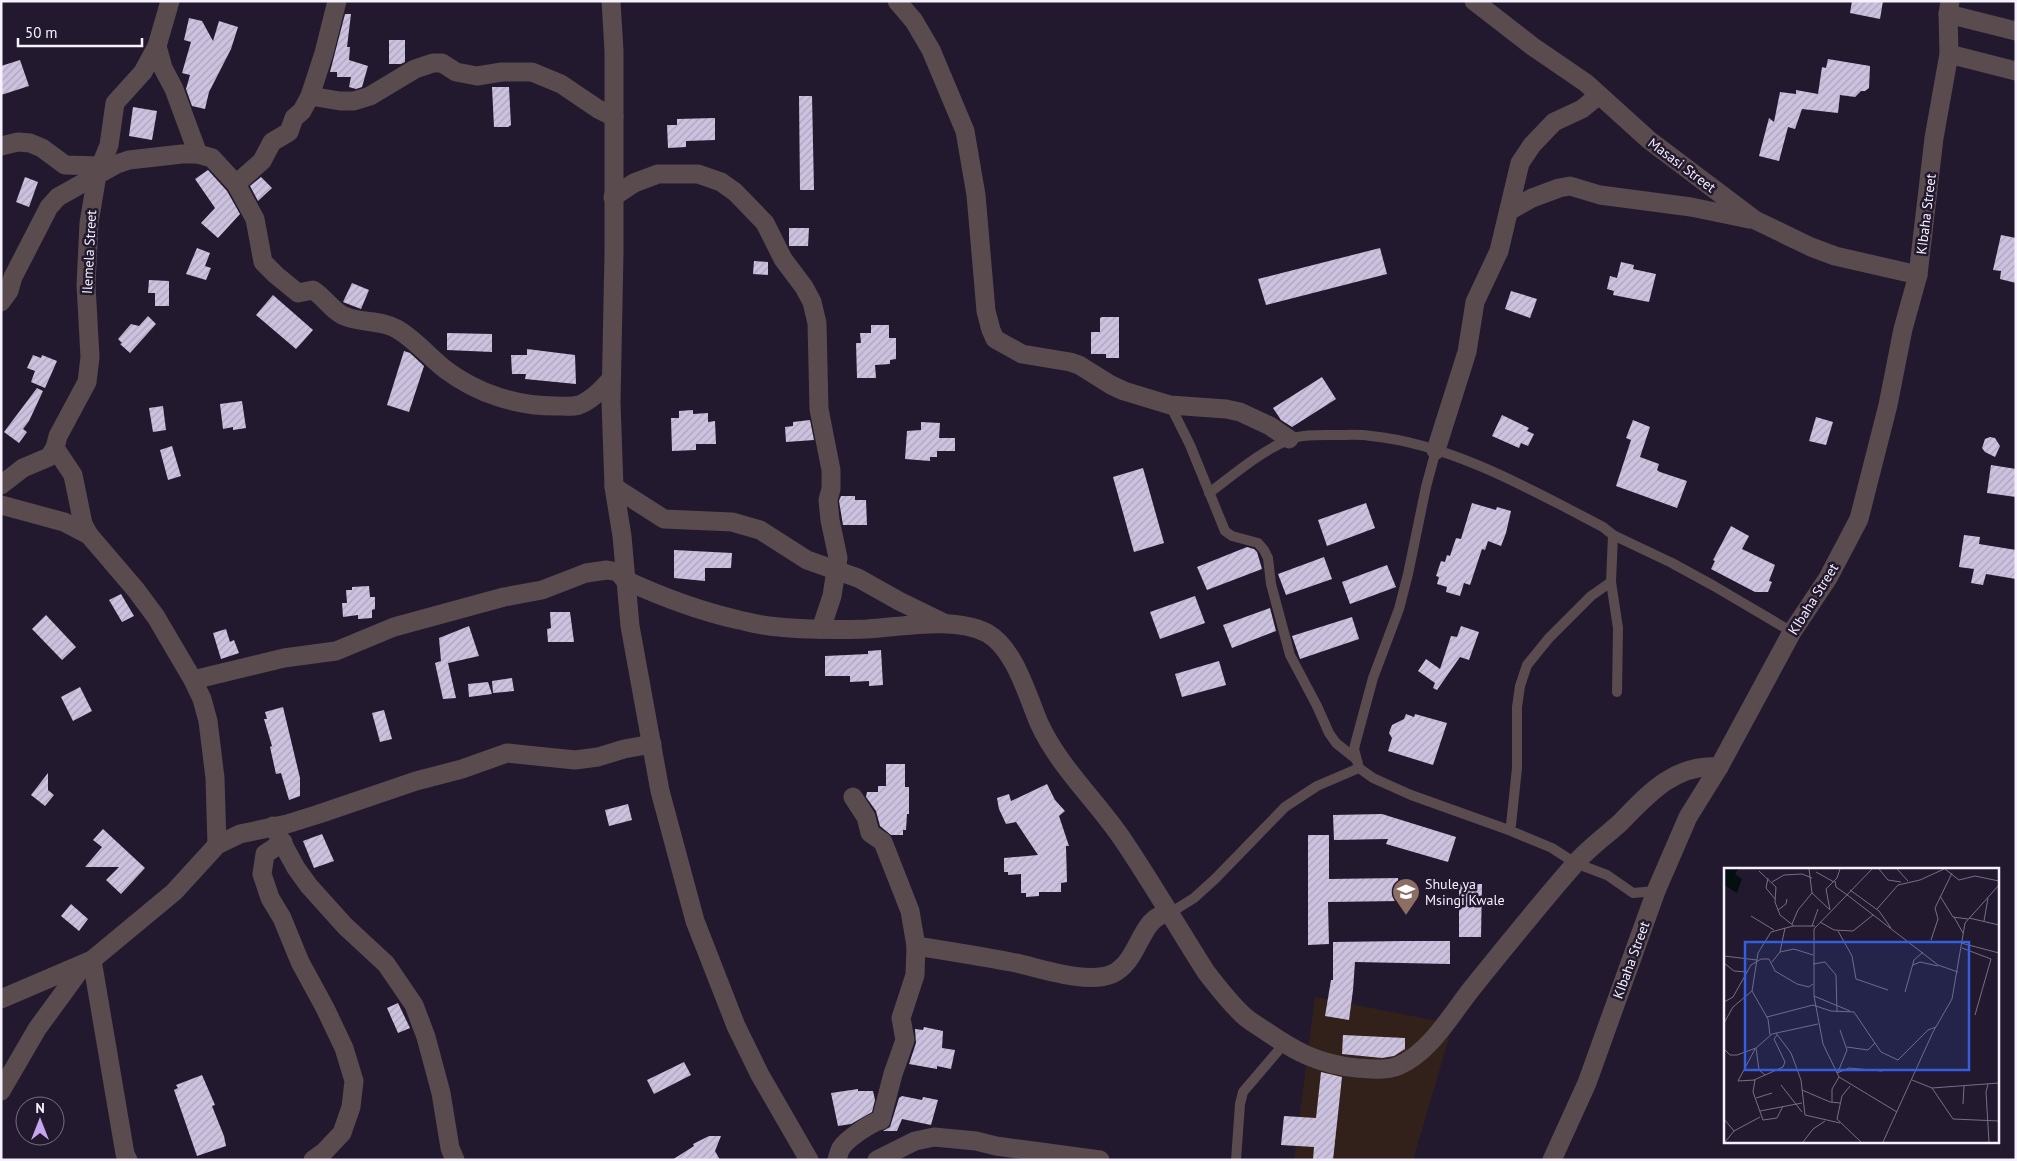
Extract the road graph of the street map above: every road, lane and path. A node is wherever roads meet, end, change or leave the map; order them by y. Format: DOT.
graph roads {
  1 [pos="170,1"];
  2 [pos="337,1"];
  3 [pos="611,1"];
  4 [pos="898,1"];
  5 [pos="1474,1"];
  6 [pos="1949,8"];
  7 [pos="2016,31"];
  8 [pos="157,46"];
  9 [pos="1949,54"];
  10 [pos="2016,71"];
  11 [pos="1599,95"];
  12 [pos="310,96"];
  13 [pos="614,116"];
  14 [pos="1,146"];
  15 [pos="198,154"];
  16 [pos="98,171"];
  17 [pos="236,184"];
  18 [pos="613,197"];
  19 [pos="1510,211"];
  20 [pos="1755,220"];
  21 [pos="1918,275"];
  22 [pos="7,279"];
  23 [pos="1,302"];
  24 [pos="611,379"];
  25 [pos="1170,404"];
  26 [pos="1290,439"];
  27 [pos="55,448"];
  28 [pos="1436,450"];
  29 [pos="1,485"];
  30 [pos="614,487"];
  31 [pos="1209,493"];
  32 [pos="1,505"];
  33 [pos="89,535"];
  34 [pos="1613,535"];
  35 [pos="836,570"];
  36 [pos="625,580"];
  37 [pos="1611,582"];
  38 [pos="947,624"];
  39 [pos="821,629"];
  40 [pos="1792,632"];
  41 [pos="193,680"];
  42 [pos="1617,692"];
  43 [pos="652,744"];
  44 [pos="1357,763"];
  45 [pos="1719,767"];
  46 [pos="854,797"];
  47 [pos="1511,825"];
  48 [pos="273,826"];
  49 [pos="283,842"];
  50 [pos="217,845"];
  51 [pos="1576,863"];
  52 [pos="1656,891"];
  53 [pos="1170,913"];
  54 [pos="916,946"];
  55 [pos="88,962"];
  56 [pos="1,999"];
  57 [pos="1284,1044"];
  58 [pos="1,1091"];
  59 [pos="128,1160"];
  60 [pos="313,1160"];
  61 [pos="455,1160"];
  62 [pos="809,1160"];
  63 [pos="837,1160"];
  64 [pos="877,1160"];
  65 [pos="1100,1160"];
  66 [pos="1236,1160"];
  67 [pos="1552,1160"];
  1 -- 8 [label="street, Ilemela Street"];
  2 -- 12 [label="street"];
  3 -- 13 [label="street"];
  4 -- 25 [label="street"];
  5 -- 11 [label="street, Masasi Street"];
  6 -- 7 [label="street"];
  6 -- 9 [label="street, KIbaha Street"];
  8 -- 15 [label="street"];
  8 -- 16 [label="street, Ilemela Street"];
  9 -- 10 [label="street"];
  9 -- 21 [label="street, KIbaha Street"];
  11 -- 19 [label="street"];
  11 -- 20 [label="street, Masasi Street"];
  12 -- 13 [label="street"];
  12 -- 17 [label="street"];
  13 -- 18 [label="street"];
  14 -- 16 [label="street"];
  15 -- 16 [label="street"];
  15 -- 17 [label="street"];
  16 -- 22 [label="street"];
  16 -- 27 [label="street, Ilemela Street"];
  17 -- 24 [label="street"];
  18 -- 24 [label="street"];
  18 -- 35 [label="street"];
  19 -- 20 [label="street"];
  19 -- 28 [label="street"];
  20 -- 21 [label="street, Masasi Street"];
  21 -- 40 [label="street, KIbaha Street"];
  22 -- 23 [label="street"];
  24 -- 30 [label="street"];
  25 -- 26 [label="street"];
  25 -- 31 [label="lane"];
  26 -- 28 [label="lane"];
  26 -- 31 [label="lane"];
  27 -- 29 [label="street"];
  27 -- 33 [label="street"];
  28 -- 34 [label="lane"];
  28 -- 44 [label="lane"];
  30 -- 35 [label="street"];
  30 -- 36 [label="street"];
  31 -- 44 [label="lane"];
  32 -- 33 [label="street"];
  33 -- 41 [label="street"];
  34 -- 37 [label="lane"];
  34 -- 40 [label="lane"];
  35 -- 38 [label="street"];
  35 -- 39 [label="street"];
  36 -- 39 [label="street"];
  36 -- 41 [label="street"];
  36 -- 43 [label="street"];
  37 -- 42 [label="lane"];
  37 -- 47 [label="lane"];
  38 -- 39 [label="street"];
  38 -- 53 [label="street"];
  40 -- 45 [label="street, KIbaha Street"];
  41 -- 50 [label="street"];
  43 -- 48 [label="street"];
  43 -- 62 [label="street"];
  44 -- 51 [label="lane"];
  44 -- 53 [label="lane"];
  45 -- 51 [label="street"];
  45 -- 52 [label="street, KIbaha Street"];
  46 -- 54 [label="street"];
  48 -- 49 [label="street"];
  48 -- 50 [label="street"];
  49 -- 60 [label="street"];
  49 -- 61 [label="street"];
  50 -- 55 [label="street"];
  51 -- 52 [label="lane"];
  51 -- 57 [label="street"];
  52 -- 67 [label="street, KIbaha Street"];
  53 -- 54 [label="street"];
  53 -- 57 [label="street"];
  54 -- 63 [label="street"];
  55 -- 56 [label="street"];
  55 -- 58 [label="street"];
  55 -- 59 [label="street"];
  57 -- 66 [label="lane"];
  64 -- 65 [label="street"];
}
